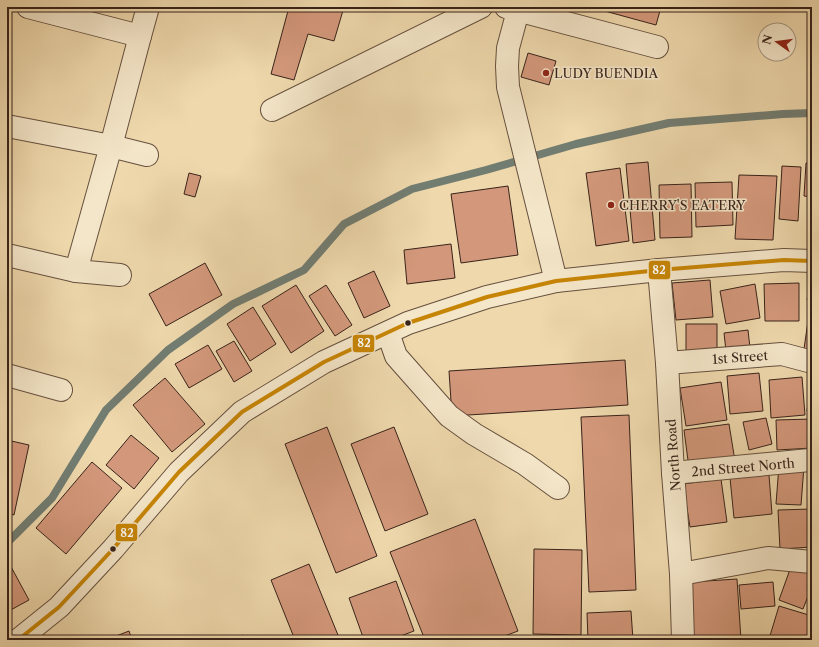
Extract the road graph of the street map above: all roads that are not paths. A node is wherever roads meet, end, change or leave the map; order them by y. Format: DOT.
graph roads {
  1 [pos="28,7"];
  2 [pos="148,7"];
  3 [pos="481,7"];
  4 [pos="514,8"];
  5 [pos="550,13"];
  6 [pos="140,36"];
  7 [pos="657,47"];
  8 [pos="272,110"];
  9 [pos="7,126"];
  10 [pos="111,146"];
  11 [pos="147,155"];
  12 [pos="7,255"];
  13 [pos="812,261"];
  14 [pos="659,270"];
  15 [pos="76,271"];
  16 [pos="120,275"];
  17 [pos="556,281"];
  18 [pos="388,333"];
  19 [pos="812,362"];
  20 [pos="667,363"];
  21 [pos="7,375"];
  22 [pos="62,390"];
  23 [pos="812,461"];
  24 [pos="673,473"];
  25 [pos="558,488"];
  26 [pos="812,562"];
  27 [pos="682,574"];
  28 [pos="18,640"];
  29 [pos="683,640"];
  1 -- 6 [label="street"];
  2 -- 6 [label="street"];
  3 -- 8 [label="street"];
  4 -- 5 [label="street"];
  4 -- 17 [label="street"];
  5 -- 7 [label="street"];
  6 -- 10 [label="street"];
  9 -- 10 [label="street"];
  10 -- 11 [label="street"];
  10 -- 15 [label="street"];
  12 -- 15 [label="street"];
  13 -- 14 [label="street"];
  14 -- 17 [label="street"];
  14 -- 20 [label="street, North Road"];
  15 -- 16 [label="street"];
  17 -- 18 [label="street"];
  18 -- 25 [label="street"];
  18 -- 28 [label="street"];
  19 -- 20 [label="street, 1st Street"];
  20 -- 24 [label="street, North Road"];
  21 -- 22 [label="street"];
  23 -- 24 [label="street, 2nd Street North"];
  24 -- 27 [label="street, North Road"];
  26 -- 27 [label="street"];
  27 -- 29 [label="street, North Road"];
}
